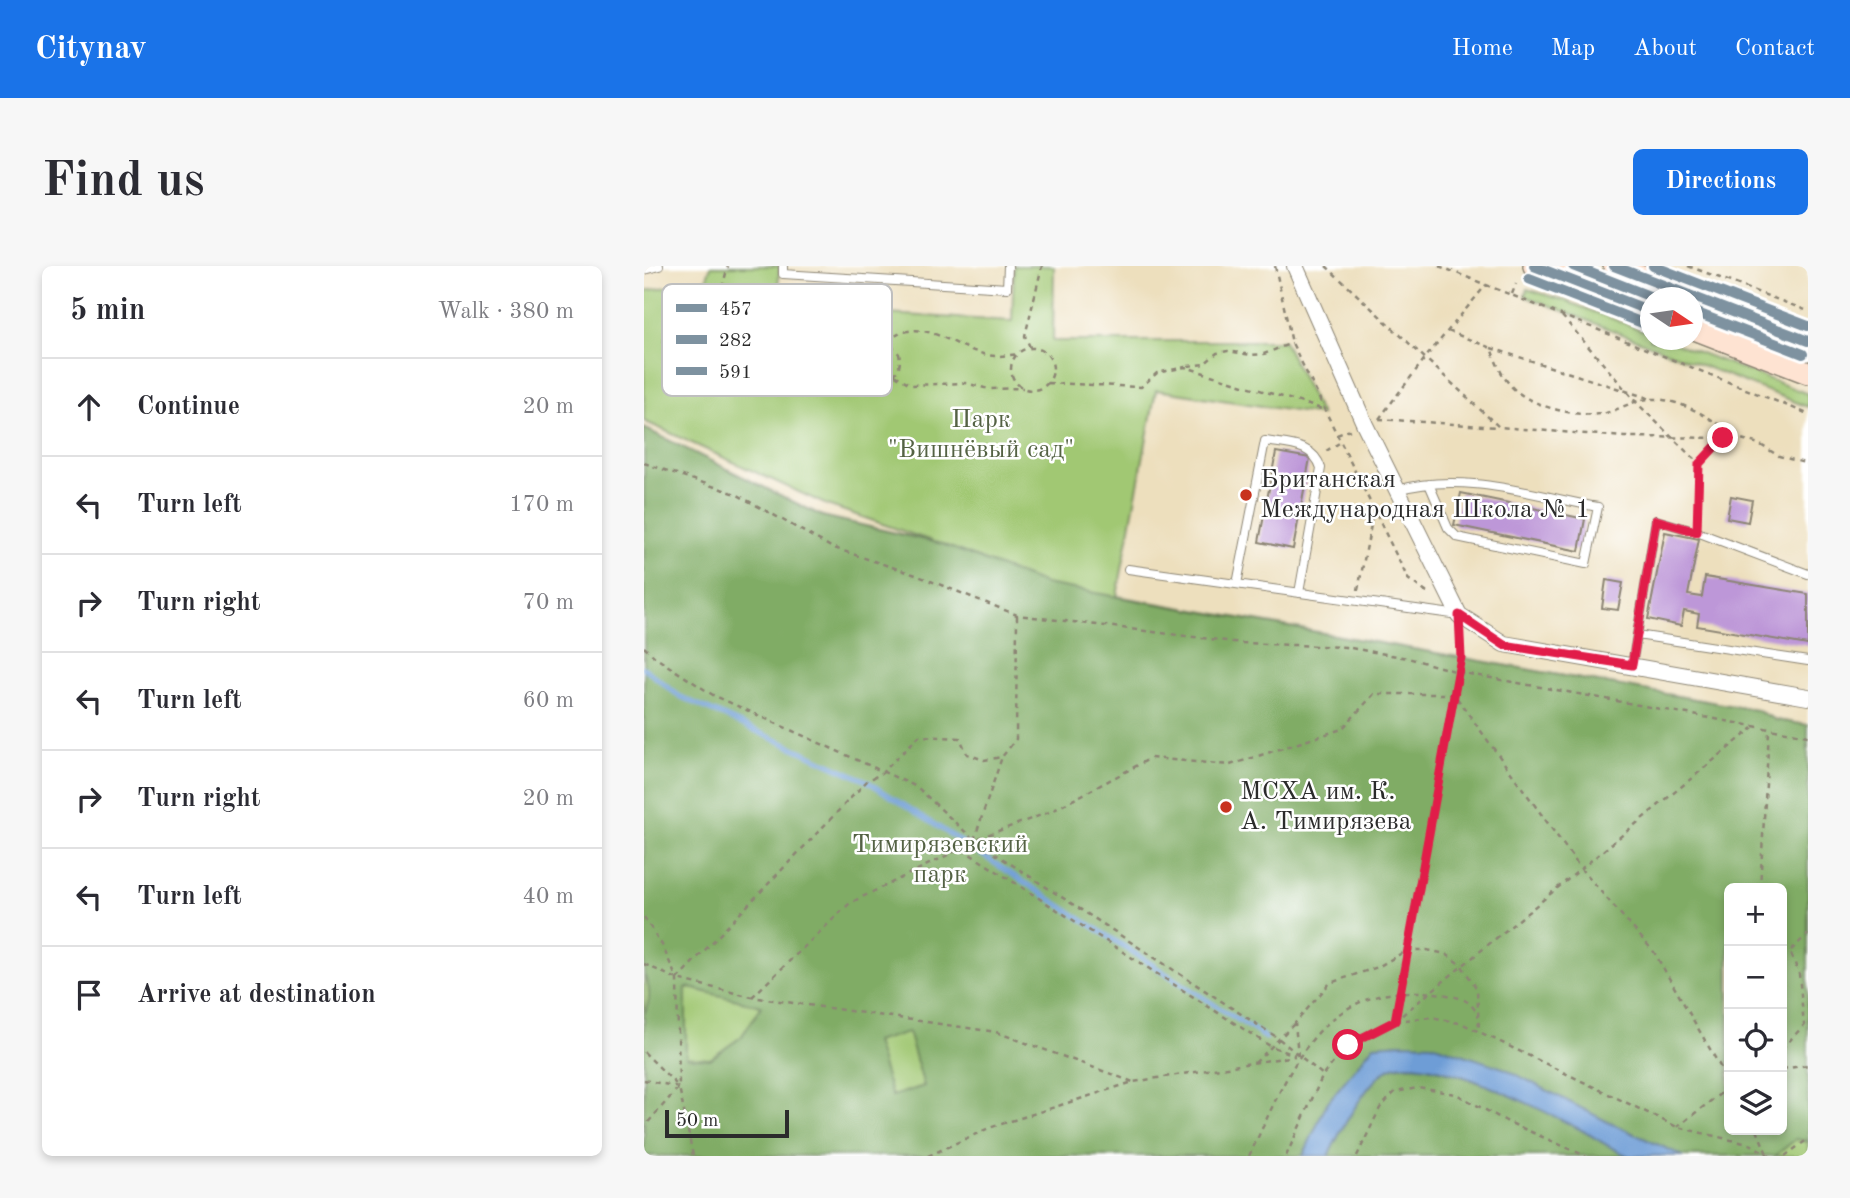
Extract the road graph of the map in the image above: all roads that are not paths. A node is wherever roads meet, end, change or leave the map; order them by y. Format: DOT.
graph roads {
  1 [pos="659,266"];
  2 [pos="783,266"];
  3 [pos="1008,266"];
  4 [pos="1295,266"];
  5 [pos="1534,266"];
  6 [pos="1614,266"];
  7 [pos="644,270"];
  8 [pos="1640,308"];
  9 [pos="1703,332"];
  10 [pos="1808,341"];
  11 [pos="1808,373"];
  12 [pos="1429,484"];
  13 [pos="1397,490"];
  14 [pos="1128,569"];
  15 [pos="1808,574"];
  16 [pos="1237,584"];
  17 [pos="1299,593"];
  18 [pos="1459,615"];
  19 [pos="1637,635"];
  20 [pos="1808,661"];
  21 [pos="1632,665"];
  22 [pos="1808,697"];
  1 -- 7 [label="lane"];
  2 -- 3 [label="lane"];
  4 -- 13 [label="street"];
  5 -- 8 [label="main road"];
  6 -- 10 [label="main road"];
  9 -- 11 [label="main road"];
  12 -- 12 [label="lane"];
  12 -- 13 [label="lane"];
  13 -- 18 [label="street"];
  14 -- 16 [label="lane"];
  15 -- 19 [label="lane"];
  16 -- 17 [label="lane"];
  16 -- 17 [label="lane"];
  17 -- 18 [label="lane"];
  18 -- 21 [label="street"];
  19 -- 20 [label="lane"];
  19 -- 21 [label="lane"];
  21 -- 22 [label="street"];
}
